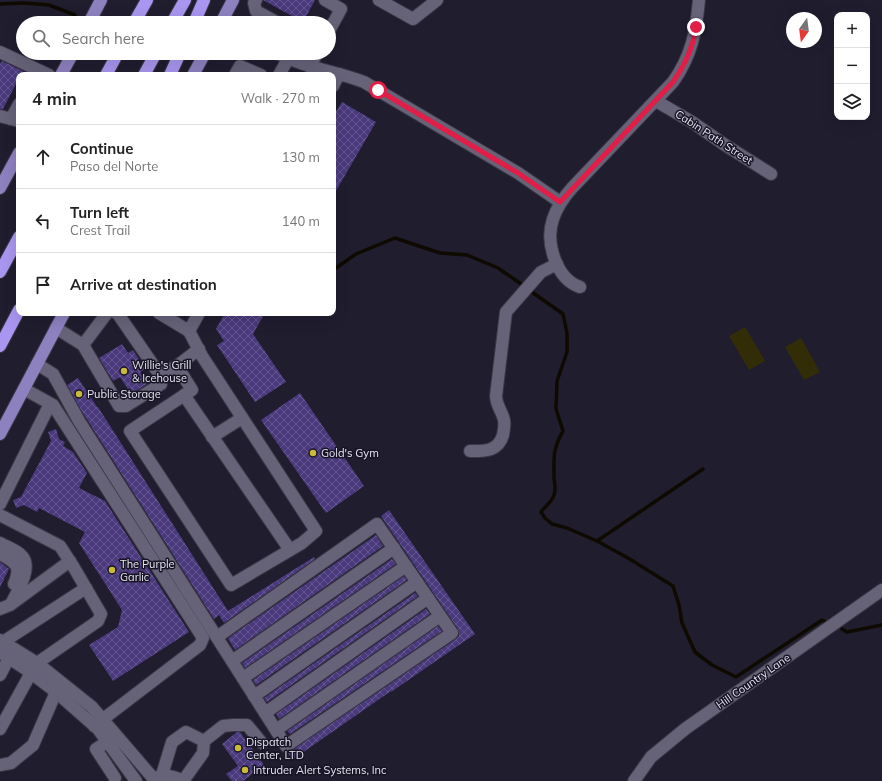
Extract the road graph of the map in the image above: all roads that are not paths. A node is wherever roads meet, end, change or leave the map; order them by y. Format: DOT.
graph roads {
  1 [pos="101,0"];
  2 [pos="146,0"];
  3 [pos="185,0"];
  4 [pos="204,0"];
  5 [pos="233,0"];
  6 [pos="256,0"];
  7 [pos="325,0"];
  8 [pos="379,0"];
  9 [pos="437,0"];
  10 [pos="699,0"];
  11 [pos="93,16"];
  12 [pos="138,16"];
  13 [pos="176,16"];
  14 [pos="197,16"];
  15 [pos="226,16"];
  16 [pos="261,16"];
  17 [pos="336,18"];
  18 [pos="0,52"];
  19 [pos="69,60"];
  20 [pos="114,60"];
  21 [pos="152,60"];
  22 [pos="177,60"];
  23 [pos="200,60"];
  24 [pos="287,60"];
  25 [pos="291,60"];
  26 [pos="314,60"];
  27 [pos="310,67"];
  28 [pos="36,72"];
  29 [pos="63,72"];
  30 [pos="108,72"];
  31 [pos="146,72"];
  32 [pos="171,72"];
  33 [pos="194,72"];
  34 [pos="237,72"];
  35 [pos="254,72"];
  36 [pos="281,72"];
  37 [pos="331,72"];
  38 [pos="336,73"];
  39 [pos="339,74"];
  40 [pos="336,80"];
  41 [pos="656,101"];
  42 [pos="16,109"];
  43 [pos="10,119"];
  44 [pos="16,158"];
  45 [pos="771,174"];
  46 [pos="0,188"];
  47 [pos="560,202"];
  48 [pos="16,243"];
  49 [pos="557,264"];
  50 [pos="0,272"];
  51 [pos="580,287"];
  52 [pos="16,316"];
  53 [pos="62,316"];
  54 [pos="105,316"];
  55 [pos="119,316"];
  56 [pos="164,316"];
  57 [pos="197,316"];
  58 [pos="56,328"];
  59 [pos="189,331"];
  60 [pos="83,345"];
  61 [pos="0,346"];
  62 [pos="199,349"];
  63 [pos="37,364"];
  64 [pos="177,366"];
  65 [pos="160,379"];
  66 [pos="24,389"];
  67 [pos="184,395"];
  68 [pos="50,404"];
  69 [pos="242,418"];
  70 [pos="0,434"];
  71 [pos="212,437"];
  72 [pos="470,451"];
  73 [pos="0,504"];
  74 [pos="0,515"];
  75 [pos="394,548"];
  76 [pos="1,549"];
  77 [pos="290,550"];
  78 [pos="70,561"];
  79 [pos="406,566"];
  80 [pos="417,582"];
  81 [pos="86,588"];
  82 [pos="882,590"];
  83 [pos="428,598"];
  84 [pos="4,608"];
  85 [pos="440,616"];
  86 [pos="216,637"];
  87 [pos="3,648"];
  88 [pos="232,661"];
  89 [pos="32,669"];
  90 [pos="0,675"];
  91 [pos="243,678"];
  92 [pos="56,692"];
  93 [pos="254,696"];
  94 [pos="265,713"];
  95 [pos="98,723"];
  96 [pos="0,729"];
  97 [pos="276,730"];
  98 [pos="204,741"];
  99 [pos="107,742"];
  100 [pos="262,743"];
  101 [pos="0,765"];
  102 [pos="115,778"];
  103 [pos="154,778"];
  104 [pos="136,781"];
  105 [pos="182,781"];
  106 [pos="634,781"];
  1 -- 11 [label="main road"];
  2 -- 12 [label="highway"];
  3 -- 13 [label="highway"];
  4 -- 14 [label="highway"];
  5 -- 15 [label="main road"];
  6 -- 16 [label="street"];
  7 -- 17 [label="street"];
  8 -- 9 [label="street"];
  10 -- 41 [label="street"];
  18 -- 28 [label="street"];
  19 -- 29 [label="main road"];
  20 -- 30 [label="highway"];
  21 -- 31 [label="highway"];
  22 -- 32 [label="highway"];
  23 -- 33 [label="main road"];
  24 -- 36 [label="street"];
  25 -- 27 [label="street"];
  26 -- 27 [label="street"];
  27 -- 37 [label="street"];
  34 -- 35 [label="street"];
  38 -- 39 [label="street"];
  39 -- 40 [label="street"];
  39 -- 47 [label="street"];
  41 -- 45 [label="street, Cabin Path Street"];
  41 -- 47 [label="street"];
  42 -- 43 [label="street"];
  44 -- 46 [label="main road"];
  47 -- 49 [label="street"];
  48 -- 50 [label="highway"];
  49 -- 51 [label="street"];
  49 -- 72 [label="street"];
  52 -- 61 [label="highway"];
  53 -- 58 [label="main road"];
  54 -- 60 [label="street"];
  55 -- 65 [label="street"];
  56 -- 59 [label="street"];
  57 -- 59 [label="street"];
  58 -- 60 [label="street"];
  58 -- 63 [label="main road"];
  59 -- 62 [label="street"];
  60 -- 65 [label="street"];
  62 -- 64 [label="street"];
  62 -- 69 [label="street"];
  63 -- 66 [label="main road"];
  63 -- 86 [label="street"];
  64 -- 65 [label="street"];
  64 -- 67 [label="street"];
  66 -- 68 [label="street"];
  66 -- 70 [label="main road"];
  67 -- 71 [label="street"];
  67 -- 77 [label="street"];
  68 -- 73 [label="street"];
  68 -- 95 [label="street"];
  69 -- 71 [label="street"];
  69 -- 77 [label="street"];
  71 -- 77 [label="street"];
  74 -- 78 [label="street"];
  75 -- 79 [label="street"];
  75 -- 86 [label="street"];
  75 -- 88 [label="street"];
  76 -- 84 [label="street"];
  76 -- 84 [label="street"];
  78 -- 81 [label="street"];
  78 -- 84 [label="street"];
  79 -- 80 [label="street"];
  79 -- 91 [label="street"];
  80 -- 83 [label="street"];
  80 -- 93 [label="street"];
  81 -- 87 [label="street"];
  81 -- 89 [label="street"];
  82 -- 106 [label="street, Hill Country Lane"];
  83 -- 85 [label="street"];
  83 -- 94 [label="street"];
  85 -- 97 [label="street"];
  85 -- 97 [label="street"];
  86 -- 88 [label="street"];
  87 -- 89 [label="street"];
  87 -- 89 [label="street"];
  87 -- 90 [label="street"];
  88 -- 91 [label="street"];
  89 -- 92 [label="street"];
  89 -- 95 [label="street"];
  89 -- 96 [label="street"];
  91 -- 93 [label="street"];
  92 -- 95 [label="street"];
  92 -- 101 [label="street"];
  93 -- 94 [label="street"];
  94 -- 97 [label="street"];
  95 -- 99 [label="street"];
  95 -- 103 [label="street"];
  98 -- 100 [label="street"];
  98 -- 103 [label="street"];
  98 -- 105 [label="street"];
  99 -- 102 [label="street"];
  99 -- 104 [label="street"];
  103 -- 105 [label="street"];
}
